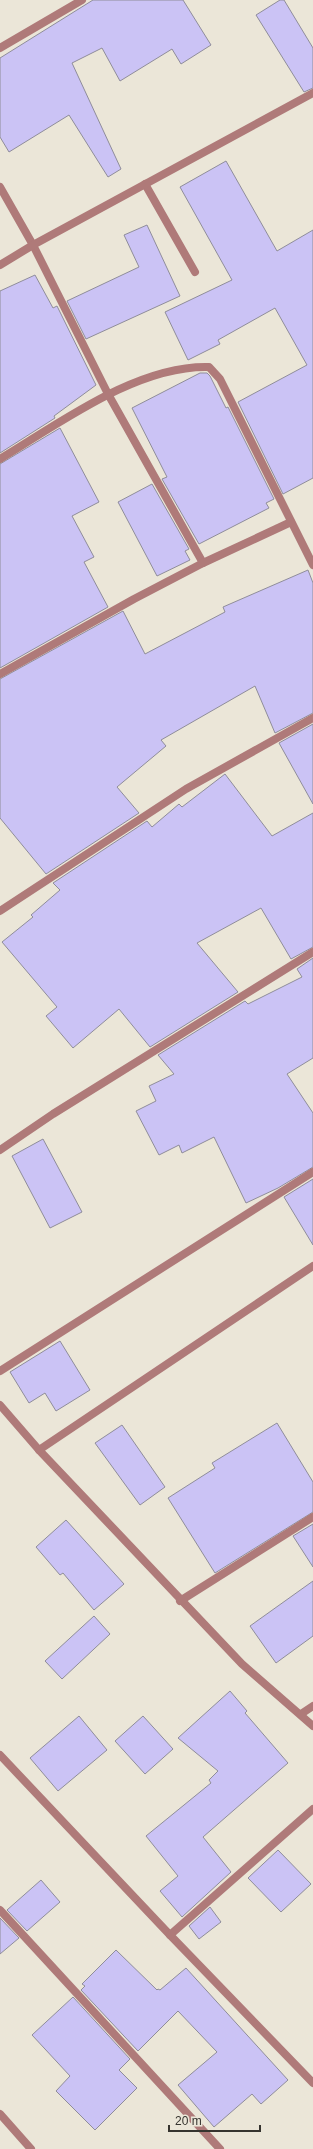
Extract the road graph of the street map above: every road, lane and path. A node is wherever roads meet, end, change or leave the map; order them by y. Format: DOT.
graph roads {
  1 [pos="82,0"];
  2 [pos="0,48"];
  3 [pos="313,93"];
  4 [pos="145,184"];
  5 [pos="0,187"];
  6 [pos="33,245"];
  7 [pos="0,265"];
  8 [pos="195,272"];
  9 [pos="108,394"];
  10 [pos="0,459"];
  11 [pos="291,522"];
  12 [pos="203,563"];
  13 [pos="313,565"];
  14 [pos="0,674"];
  15 [pos="313,718"];
  16 [pos="0,911"];
  17 [pos="313,952"];
  18 [pos="0,1150"];
  19 [pos="313,1172"];
  20 [pos="313,1266"];
  21 [pos="0,1372"];
  22 [pos="0,1405"];
  23 [pos="40,1450"];
  24 [pos="313,1517"];
  25 [pos="180,1600"];
  26 [pos="313,1706"];
  27 [pos="301,1714"];
  28 [pos="313,1726"];
  29 [pos="0,1755"];
  30 [pos="313,1809"];
  31 [pos="0,1910"];
  32 [pos="170,1935"];
  33 [pos="313,2083"];
  34 [pos="0,2114"];
  35 [pos="31,2149"];
  36 [pos="220,2149"];
  1 -- 2 [label="street"];
  3 -- 4 [label="street"];
  4 -- 6 [label="street"];
  4 -- 8 [label="street"];
  5 -- 6 [label="street"];
  6 -- 7 [label="street"];
  6 -- 9 [label="street"];
  9 -- 10 [label="street"];
  9 -- 11 [label="street"];
  9 -- 12 [label="street"];
  11 -- 12 [label="street"];
  11 -- 13 [label="street"];
  12 -- 14 [label="street"];
  15 -- 16 [label="street"];
  17 -- 18 [label="street"];
  19 -- 21 [label="street"];
  20 -- 23 [label="street"];
  22 -- 23 [label="street"];
  23 -- 25 [label="street"];
  24 -- 25 [label="street"];
  25 -- 27 [label="street"];
  26 -- 27 [label="street"];
  27 -- 28 [label="street"];
  29 -- 32 [label="street"];
  30 -- 32 [label="street"];
  31 -- 36 [label="street"];
  32 -- 33 [label="street"];
  34 -- 35 [label="street"];
}
